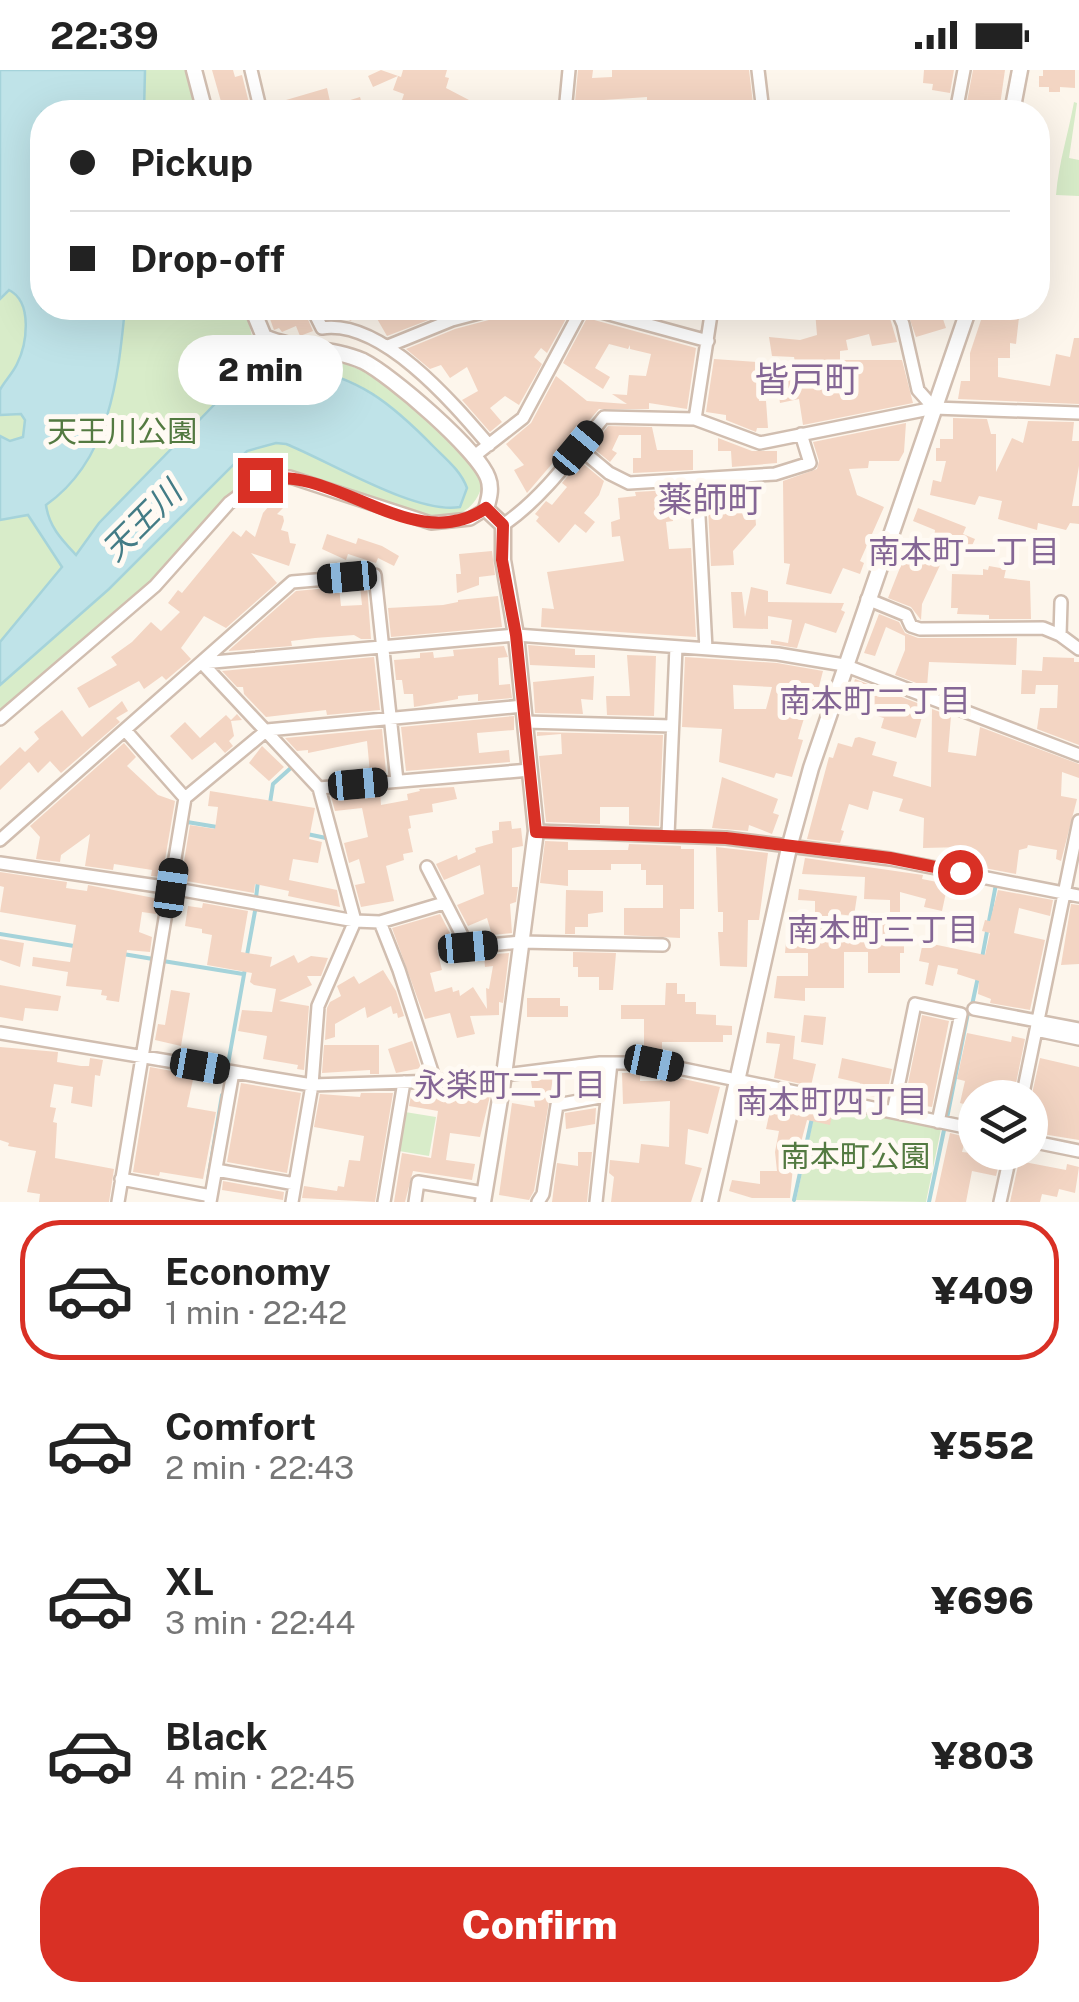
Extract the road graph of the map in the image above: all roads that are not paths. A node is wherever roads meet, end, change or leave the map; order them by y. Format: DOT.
graph roads {
  1 [pos="194,70"];
  2 [pos="252,70"];
  3 [pos="569,70"];
  4 [pos="758,70"];
  5 [pos="964,70"];
  6 [pos="1020,70"];
  7 [pos="203,100"];
  8 [pos="258,100"];
  9 [pos="566,100"];
  10 [pos="761,100"];
  11 [pos="958,100"];
  12 [pos="1014,100"];
  13 [pos="257,320"];
  14 [pos="318,320"];
  15 [pos="452,320"];
  16 [pos="578,320"];
  17 [pos="630,320"];
  18 [pos="711,320"];
  19 [pos="899,320"];
  20 [pos="964,320"];
  21 [pos="322,328"];
  22 [pos="708,341"];
  23 [pos="388,346"];
  24 [pos="323,351"];
  25 [pos="934,408"];
  26 [pos="1079,413"];
  27 [pos="695,420"];
  28 [pos="801,434"];
  29 [pos="488,444"];
  30 [pos="578,448"];
  31 [pos="473,457"];
  32 [pos="697,479"];
  33 [pos="486,508"];
  34 [pos="503,525"];
  35 [pos="868,599"];
  36 [pos="1061,602"];
  37 [pos="516,635"];
  38 [pos="1060,635"];
  39 [pos="676,647"];
  40 [pos="382,648"];
  41 [pos="706,649"];
  42 [pos="1079,649"];
  43 [pos="202,663"];
  44 [pos="844,664"];
  45 [pos="524,714"];
  46 [pos="0,719"];
  47 [pos="390,719"];
  48 [pos="672,726"];
  49 [pos="125,730"];
  50 [pos="267,730"];
  51 [pos="1079,755"];
  52 [pos="530,770"];
  53 [pos="396,781"];
  54 [pos="320,788"];
  55 [pos="185,798"];
  56 [pos="1079,822"];
  57 [pos="536,832"];
  58 [pos="668,835"];
  59 [pos="0,840"];
  60 [pos="790,848"];
  61 [pos="0,863"];
  62 [pos="427,868"];
  63 [pos="171,888"];
  64 [pos="1063,893"];
  65 [pos="1079,896"];
  66 [pos="444,903"];
  67 [pos="354,921"];
  68 [pos="380,922"];
  69 [pos="521,942"];
  70 [pos="663,945"];
  71 [pos="974,1009"];
  72 [pos="1036,1026"];
  73 [pos="1079,1029"];
  74 [pos="0,1032"];
  75 [pos="1079,1040"];
  76 [pos="142,1056"];
  77 [pos="611,1063"];
  78 [pos="233,1072"];
  79 [pos="503,1077"];
  80 [pos="738,1080"];
  81 [pos="1026,1080"];
  82 [pos="435,1081"];
  83 [pos="404,1082"];
  84 [pos="312,1085"];
  85 [pos="606,1096"];
  86 [pos="893,1112"];
  87 [pos="938,1122"];
  88 [pos="958,1126"];
  89 [pos="1048,1145"];
  90 [pos="1079,1151"];
  91 [pos="216,1170"];
  92 [pos="1007,1170"];
  93 [pos="122,1180"];
  94 [pos="295,1184"];
  95 [pos="483,1198"];
  96 [pos="210,1199"];
  97 [pos="118,1202"];
  98 [pos="292,1202"];
  99 [pos="384,1202"];
  100 [pos="414,1202"];
  101 [pos="538,1202"];
  102 [pos="596,1202"];
  103 [pos="710,1202"];
  104 [pos="1000,1202"];
  1 -- 7 [label="street"];
  2 -- 8 [label="street"];
  3 -- 9 [label="street"];
  4 -- 10 [label="street"];
  5 -- 11 [label="street"];
  6 -- 12 [label="street"];
  13 -- 24 [label="street"];
  14 -- 21 [label="street"];
  15 -- 23 [label="street"];
  16 -- 29 [label="street"];
  17 -- 22 [label="street"];
  18 -- 22 [label="street"];
  19 -- 25 [label="street"];
  20 -- 25 [label="street"];
  21 -- 23 [label="street"];
  21 -- 24 [label="street"];
  22 -- 27 [label="street"];
  23 -- 29 [label="street"];
  24 -- 31 [label="street"];
  25 -- 26 [label="street"];
  25 -- 28 [label="street"];
  25 -- 35 [label="street"];
  27 -- 28 [label="street"];
  27 -- 30 [label="street"];
  28 -- 32 [label="street"];
  29 -- 31 [label="street"];
  30 -- 32 [label="street"];
  30 -- 34 [label="street"];
  31 -- 33 [label="street"];
  32 -- 41 [label="street"];
  33 -- 34 [label="street"];
  33 -- 46 [label="street"];
  34 -- 37 [label="street"];
  35 -- 38 [label="street"];
  35 -- 44 [label="street"];
  36 -- 38 [label="street"];
  37 -- 39 [label="street"];
  37 -- 40 [label="street"];
  37 -- 45 [label="street"];
  38 -- 42 [label="street"];
  39 -- 41 [label="street"];
  39 -- 48 [label="street"];
  40 -- 43 [label="street"];
  40 -- 43 [label="street"];
  40 -- 47 [label="street"];
  41 -- 44 [label="street"];
  43 -- 49 [label="street"];
  43 -- 50 [label="street"];
  44 -- 51 [label="street"];
  44 -- 60 [label="street"];
  45 -- 47 [label="street"];
  45 -- 48 [label="street"];
  45 -- 52 [label="street"];
  47 -- 50 [label="street"];
  47 -- 53 [label="street"];
  48 -- 58 [label="street"];
  49 -- 55 [label="street"];
  49 -- 59 [label="street"];
  50 -- 54 [label="street"];
  50 -- 55 [label="street"];
  52 -- 53 [label="street"];
  52 -- 57 [label="street"];
  53 -- 54 [label="street"];
  54 -- 67 [label="street"];
  55 -- 63 [label="street"];
  56 -- 64 [label="street"];
  57 -- 58 [label="street"];
  57 -- 69 [label="street"];
  58 -- 60 [label="street"];
  60 -- 64 [label="street"];
  60 -- 80 [label="street"];
  61 -- 63 [label="street"];
  62 -- 66 [label="street"];
  63 -- 67 [label="street"];
  63 -- 76 [label="street"];
  64 -- 65 [label="street"];
  64 -- 72 [label="street"];
  66 -- 68 [label="street"];
  66 -- 69 [label="street"];
  67 -- 68 [label="street"];
  67 -- 84 [label="street"];
  68 -- 82 [label="street"];
  69 -- 70 [label="street"];
  69 -- 79 [label="street"];
  71 -- 72 [label="street"];
  72 -- 73 [label="street"];
  72 -- 75 [label="street"];
  72 -- 81 [label="street"];
  74 -- 76 [label="street"];
  76 -- 78 [label="street"];
  76 -- 93 [label="street"];
  77 -- 79 [label="street"];
  77 -- 80 [label="street"];
  77 -- 85 [label="street"];
  78 -- 84 [label="street"];
  78 -- 91 [label="street"];
  79 -- 82 [label="street"];
  79 -- 95 [label="street"];
  80 -- 86 [label="street"];
  80 -- 103 [label="street"];
  82 -- 83 [label="street"];
  83 -- 84 [label="street"];
  83 -- 99 [label="street"];
  84 -- 94 [label="street"];
  85 -- 101 [label="street"];
  85 -- 102 [label="street"];
  86 -- 87 [label="street"];
  86 -- 87 [label="street"];
  87 -- 88 [label="street"];
  89 -- 90 [label="street"];
  91 -- 94 [label="street"];
  91 -- 96 [label="street"];
  92 -- 104 [label="street"];
  93 -- 96 [label="street"];
  93 -- 97 [label="street"];
  94 -- 98 [label="street"];
  95 -- 100 [label="street"];
}
